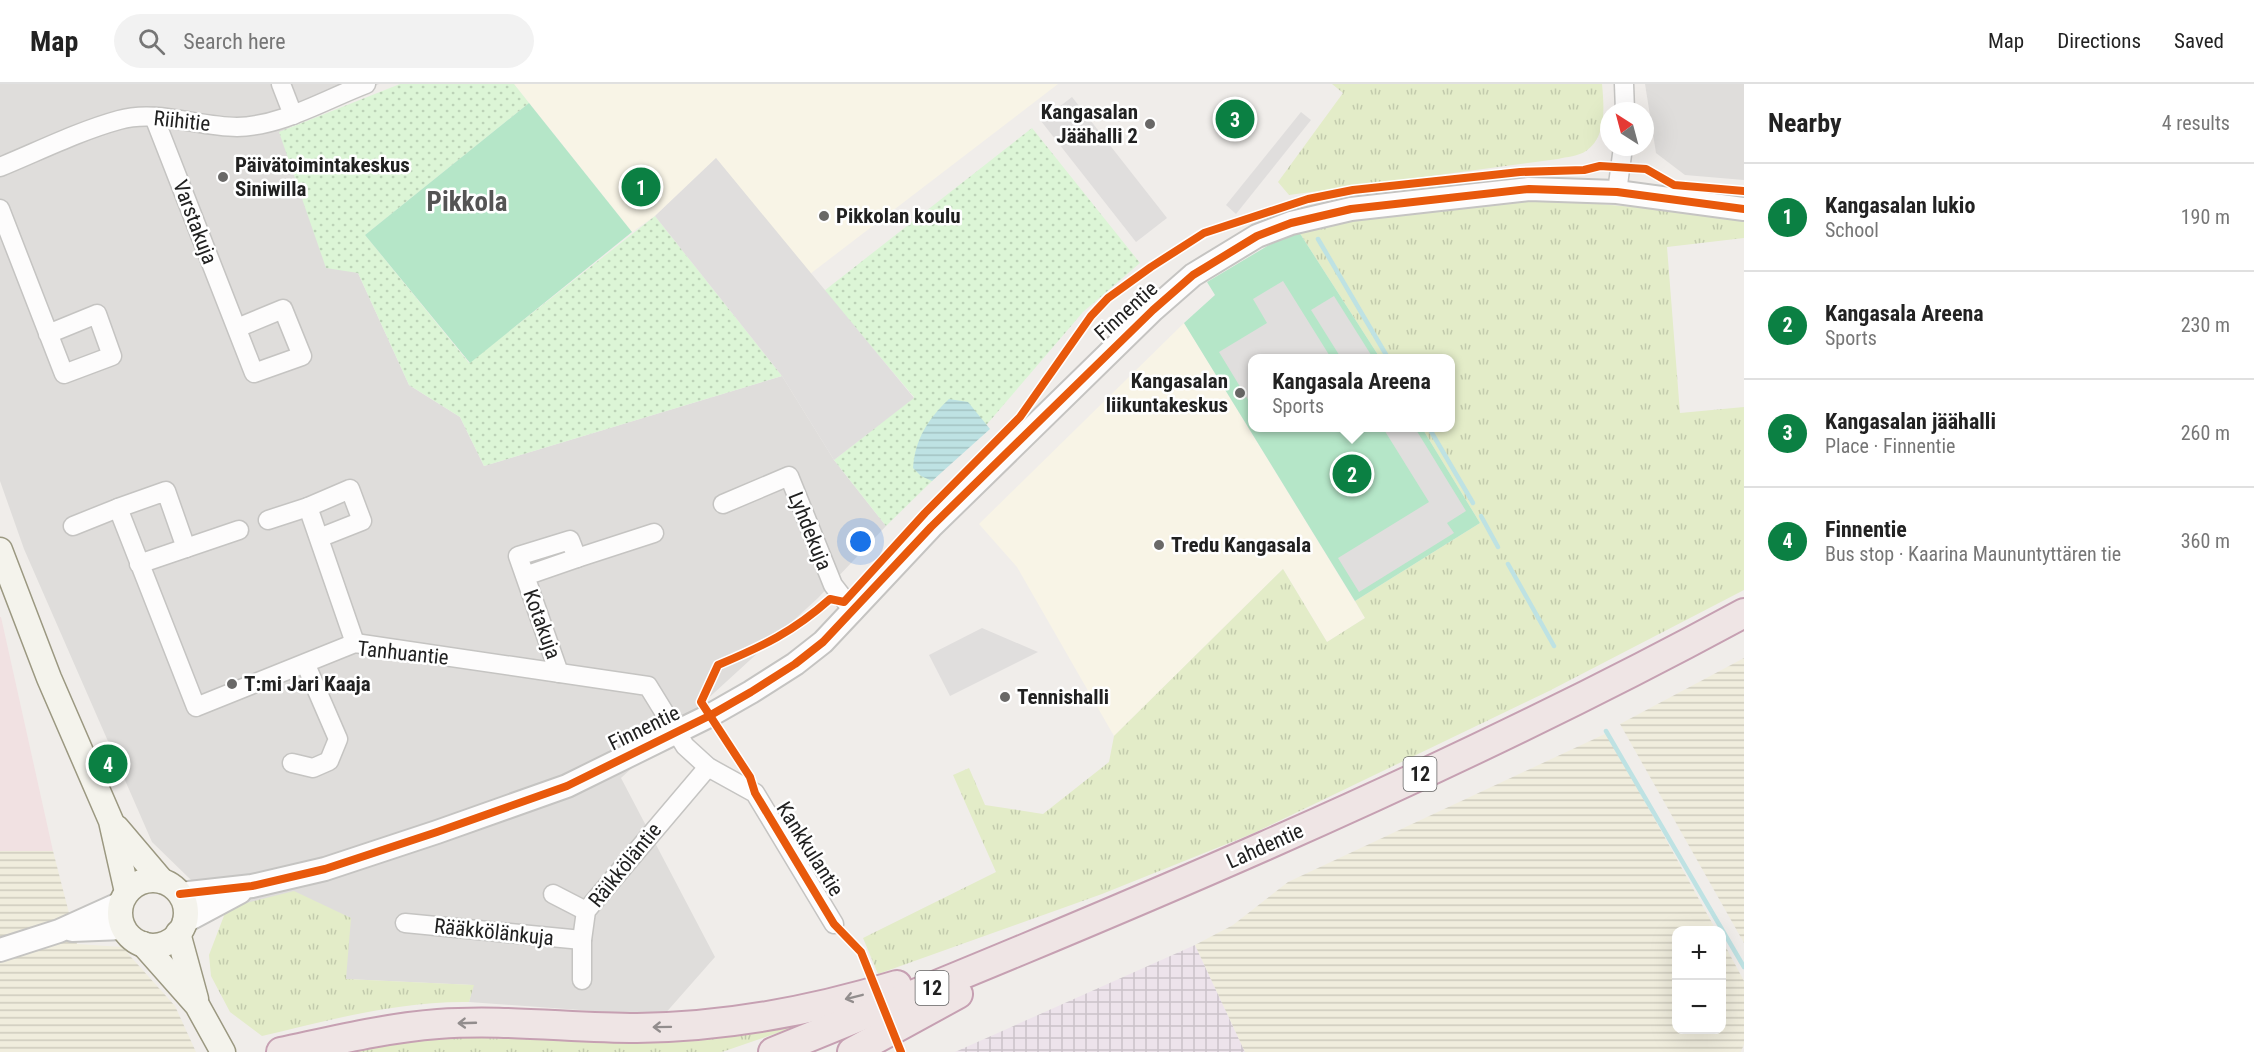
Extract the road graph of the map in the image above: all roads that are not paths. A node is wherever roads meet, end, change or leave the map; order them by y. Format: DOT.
graph roads {
  1 [pos="281,84"];
  2 [pos="366,84"];
  3 [pos="1624,84"];
  4 [pos="1625,102"];
  5 [pos="293,115"];
  6 [pos="154,117"];
  7 [pos="1622,156"];
  8 [pos="0,167"];
  9 [pos="1617,192"];
  10 [pos="0,209"];
  11 [pos="1744,209"];
  12 [pos="237,328"];
  13 [pos="48,334"];
  14 [pos="723,504"];
  15 [pos="308,507"];
  16 [pos="118,508"];
  17 [pos="268,520"];
  18 [pos="74,526"];
  19 [pos="239,530"];
  20 [pos="654,533"];
  21 [pos="319,538"];
  22 [pos="186,548"];
  23 [pos="0,550"];
  24 [pos="139,564"];
  25 [pos="854,612"];
  26 [pos="1744,613"];
  27 [pos="355,644"];
  28 [pos="306,665"];
  29 [pos="559,673"];
  30 [pos="675,732"];
  31 [pos="292,764"];
  32 [pos="708,767"];
  33 [pos="111,821"];
  34 [pos="252,886"];
  35 [pos="171,887"];
  36 [pos="553,894"];
  37 [pos="124,897"];
  38 [pos="586,911"];
  39 [pos="405,923"];
  40 [pos="1090,923"];
  41 [pos="834,924"];
  42 [pos="124,928"];
  43 [pos="181,928"];
  44 [pos="59,931"];
  45 [pos="582,940"];
  46 [pos="143,944"];
  47 [pos="0,950"];
  48 [pos="582,980"];
  49 [pos="197,1005"];
  50 [pos="223,1052"];
  51 [pos="281,1052"];
  52 [pos="773,1052"];
  53 [pos="852,1052"];
  1 -- 5 [label="street"];
  2 -- 5 [label="street, Riihitie"];
  3 -- 4 [label="street"];
  5 -- 6 [label="street, Riihitie"];
  6 -- 8 [label="street, Riihitie"];
  6 -- 12 [label="street, Varstakuja"];
  7 -- 9 [label="street"];
  9 -- 11 [label="street, Finnentie"];
  9 -- 25 [label="street, Finnentie"];
  10 -- 13 [label="street"];
  14 -- 25 [label="street, Lyhdekuja"];
  15 -- 17 [label="street"];
  15 -- 21 [label="street"];
  15 -- 21 [label="street"];
  16 -- 18 [label="street"];
  16 -- 22 [label="street"];
  16 -- 24 [label="street, Tanhuantie"];
  19 -- 22 [label="street"];
  20 -- 29 [label="street, Kotakuja"];
  21 -- 27 [label="street"];
  22 -- 24 [label="street"];
  23 -- 33 [label="main road"];
  24 -- 28 [label="street, Tanhuantie"];
  25 -- 30 [label="street, Finnentie"];
  26 -- 40 [label="highway, Lahdentie / 12"];
  27 -- 28 [label="street, Tanhuantie"];
  27 -- 29 [label="street, Tanhuantie"];
  28 -- 31 [label="street"];
  29 -- 30 [label="street, Tanhuantie"];
  30 -- 32 [label="street, Kankkulantie"];
  30 -- 34 [label="street, Finnentie"];
  32 -- 38 [label="street, Räikköläntie"];
  32 -- 41 [label="street, Kankkulantie"];
  33 -- 35 [label="main road"];
  33 -- 37 [label="main road"];
  34 -- 35 [label="street, Finnentie"];
  34 -- 43 [label="street, Finnentie"];
  35 -- 37 [label="main road"];
  35 -- 43 [label="main road"];
  36 -- 38 [label="street"];
  37 -- 42 [label="main road"];
  37 -- 44 [label="street"];
  38 -- 45 [label="street, Räikköläntie"];
  39 -- 45 [label="street, Rääkkölänkuja"];
  40 -- 51 [label="highway, one-way"];
  40 -- 52 [label="highway, Lahdentie / 12"];
  40 -- 53 [label="highway"];
  42 -- 44 [label="street"];
  42 -- 46 [label="main road"];
  43 -- 46 [label="main road"];
  43 -- 49 [label="main road"];
  44 -- 47 [label="street"];
  45 -- 48 [label="street, Räikköläntie"];
  46 -- 49 [label="main road"];
  49 -- 50 [label="main road"];
}
